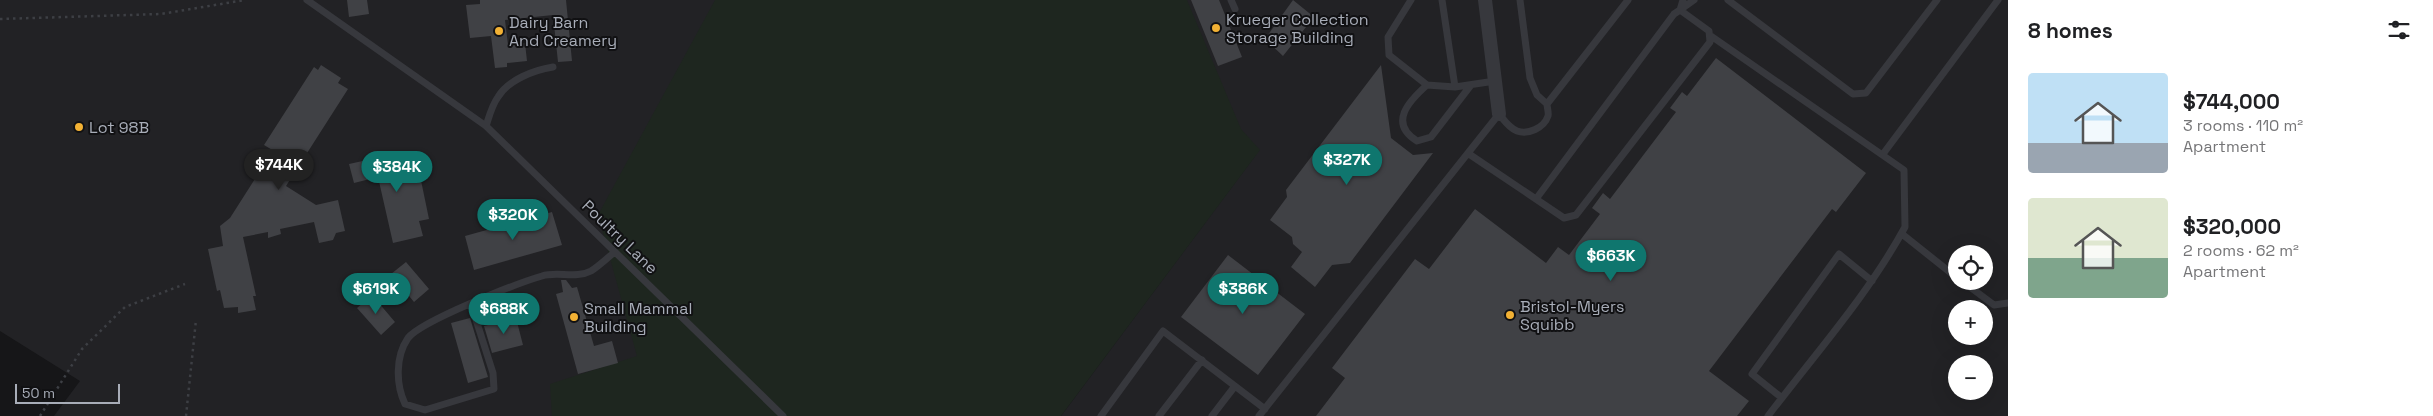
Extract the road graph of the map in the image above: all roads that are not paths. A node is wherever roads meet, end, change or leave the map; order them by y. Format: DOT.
graph roads {
  1 [pos="307,0"];
  2 [pos="1231,0"];
  3 [pos="1411,0"];
  4 [pos="1442,0"];
  5 [pos="1485,0"];
  6 [pos="1520,0"];
  7 [pos="1628,0"];
  8 [pos="1682,0"];
  9 [pos="1694,0"];
  10 [pos="1728,0"];
  11 [pos="1938,0"];
  12 [pos="1998,0"];
  13 [pos="1235,9"];
  14 [pos="1680,10"];
  15 [pos="1711,36"];
  16 [pos="552,67"];
  17 [pos="1495,80"];
  18 [pos="1426,85"];
  19 [pos="1471,85"];
  20 [pos="1455,87"];
  21 [pos="1548,104"];
  22 [pos="1499,114"];
  23 [pos="486,126"];
  24 [pos="1469,154"];
  25 [pos="1883,154"];
  26 [pos="1536,199"];
  27 [pos="1902,234"];
  28 [pos="615,252"];
  29 [pos="1948,271"];
  30 [pos="1872,281"];
  31 [pos="1974,290"];
  32 [pos="2008,303"];
  33 [pos="471,304"];
  34 [pos="1202,360"];
  35 [pos="1235,386"];
  36 [pos="1782,398"];
  37 [pos="1265,409"];
  38 [pos="783,416"];
  39 [pos="1101,416"];
  40 [pos="1159,416"];
  41 [pos="1212,416"];
  42 [pos="1259,416"];
  43 [pos="1768,416"];
  1 -- 23 [label="lane, Poultry Lane"];
  2 -- 13 [label="lane"];
  3 -- 18 [label="lane"];
  4 -- 20 [label="lane"];
  5 -- 17 [label="street"];
  6 -- 21 [label="lane"];
  7 -- 21 [label="lane"];
  8 -- 14 [label="lane"];
  9 -- 14 [label="lane"];
  10 -- 11 [label="lane"];
  12 -- 25 [label="lane"];
  14 -- 15 [label="lane"];
  14 -- 26 [label="lane"];
  15 -- 25 [label="lane"];
  15 -- 26 [label="lane"];
  16 -- 23 [label="lane"];
  17 -- 19 [label="lane"];
  17 -- 22 [label="street"];
  18 -- 19 [label="lane"];
  18 -- 20 [label="lane"];
  19 -- 20 [label="lane"];
  21 -- 22 [label="lane"];
  22 -- 24 [label="lane"];
  23 -- 28 [label="lane, Poultry Lane"];
  24 -- 26 [label="lane"];
  24 -- 37 [label="lane"];
  25 -- 27 [label="lane"];
  27 -- 29 [label="lane"];
  27 -- 30 [label="lane"];
  28 -- 33 [label="lane"];
  28 -- 38 [label="lane, Poultry Lane"];
  30 -- 36 [label="lane"];
  30 -- 36 [label="lane"];
  31 -- 32 [label="lane"];
  33 -- 33 [label="lane"];
  34 -- 35 [label="lane"];
  34 -- 39 [label="lane"];
  34 -- 40 [label="lane"];
  35 -- 37 [label="lane"];
  35 -- 41 [label="lane"];
  36 -- 43 [label="lane"];
  37 -- 42 [label="lane"];
}
